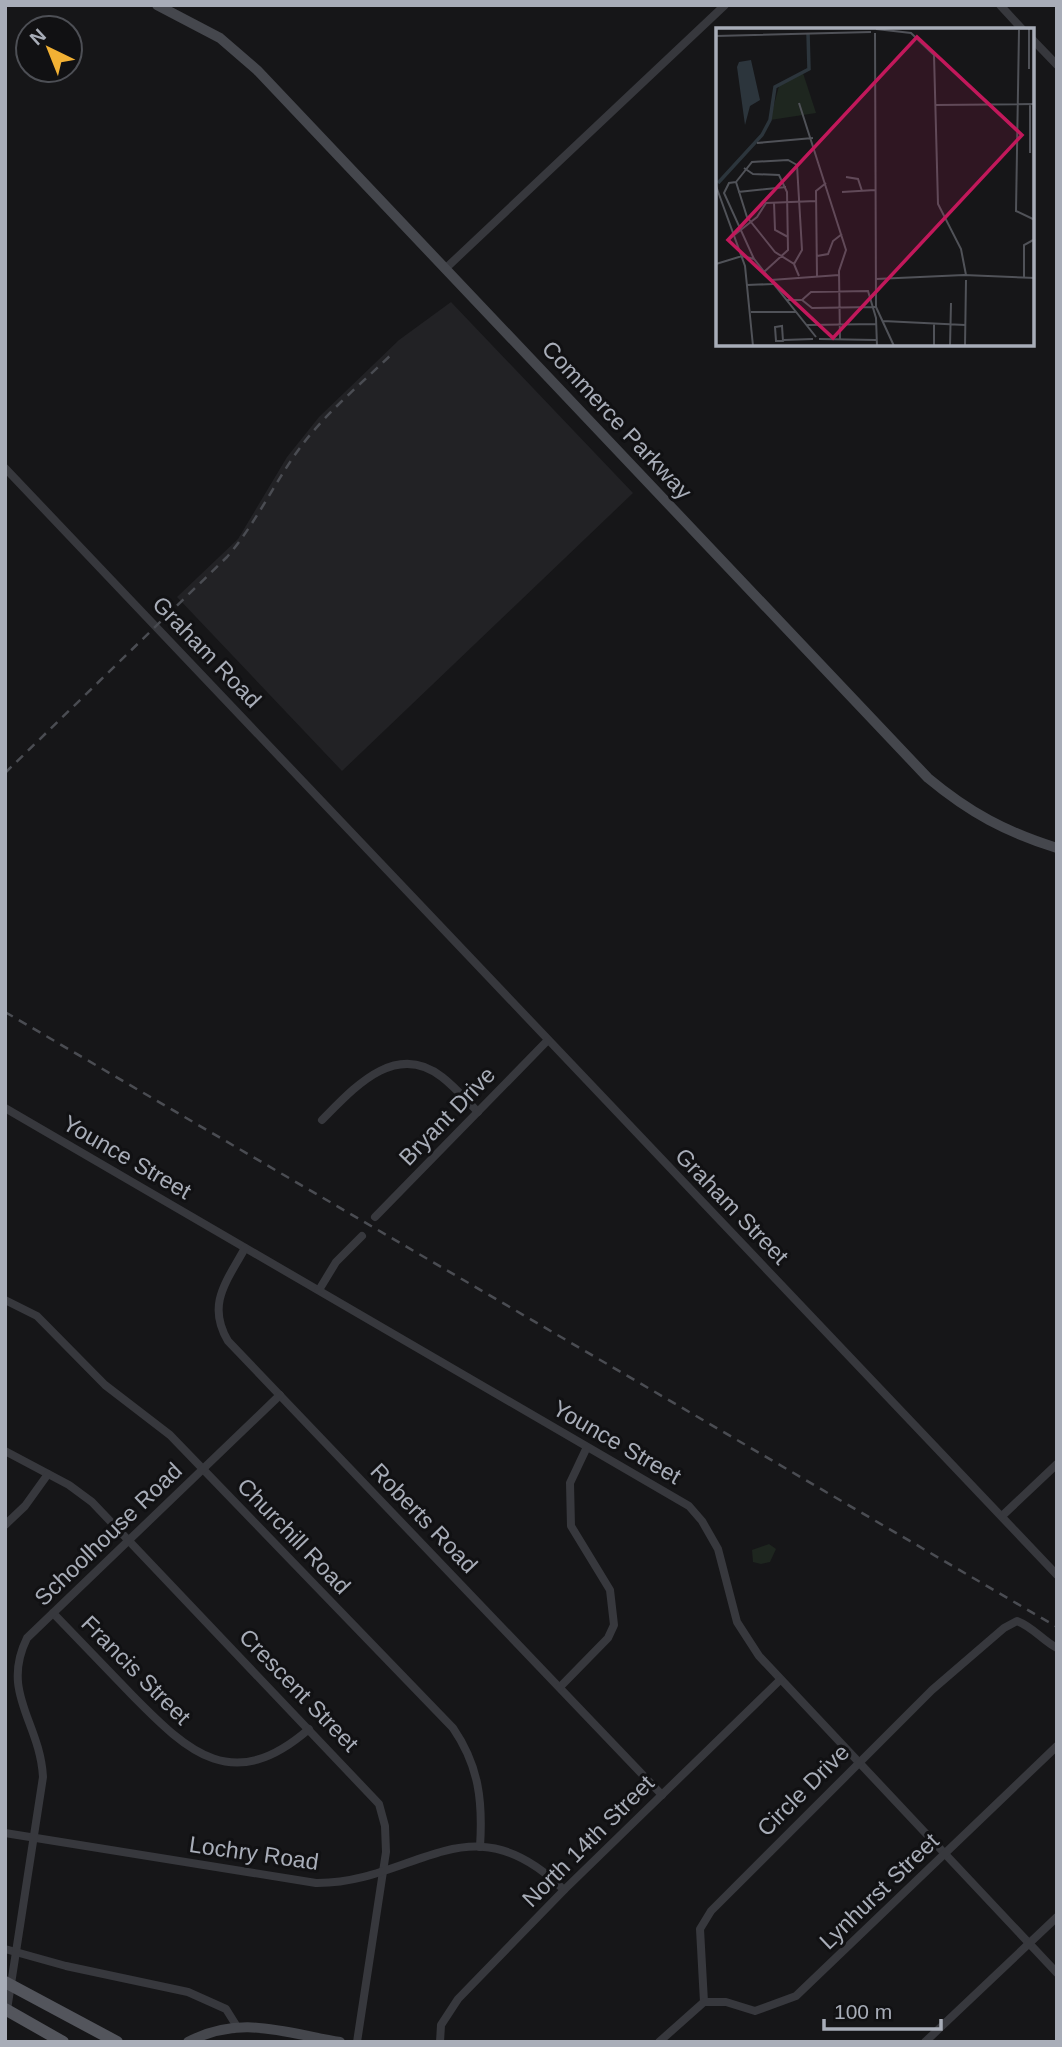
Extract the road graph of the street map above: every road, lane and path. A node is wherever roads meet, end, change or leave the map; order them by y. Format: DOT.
graph roads {
  1 [pos="157,5"];
  2 [pos="725,5"];
  3 [pos="1000,5"];
  4 [pos="1021,28"];
  5 [pos="1034,41"];
  6 [pos="1057,65"];
  7 [pos="445,269"];
  8 [pos="5,468"];
  9 [pos="1057,848"];
  10 [pos="380,862"];
  11 [pos="547,1041"];
  12 [pos="5,1108"];
  13 [pos="478,1112"];
  14 [pos="322,1120"];
  15 [pos="375,1217"];
  16 [pos="362,1236"];
  17 [pos="245,1248"];
  18 [pos="319,1290"];
  19 [pos="5,1300"];
  20 [pos="279,1395"];
  21 [pos="587,1447"];
  22 [pos="5,1451"];
  23 [pos="1057,1464"];
  24 [pos="204,1470"];
  25 [pos="48,1474"];
  26 [pos="1002,1516"];
  27 [pos="5,1525"];
  28 [pos="128,1541"];
  29 [pos="1057,1575"];
  30 [pos="53,1614"];
  31 [pos="1057,1648"];
  32 [pos="780,1680"];
  33 [pos="560,1688"];
  34 [pos="309,1729"];
  35 [pos="1057,1746"];
  36 [pos="859,1761"];
  37 [pos="662,1795"];
  38 [pos="5,1833"];
  39 [pos="35,1838"];
  40 [pos="480,1847"];
  41 [pos="945,1853"];
  42 [pos="382,1869"];
  43 [pos="564,1890"];
  44 [pos="1057,1917"];
  45 [pos="1028,1944"];
  46 [pos="5,1950"];
  47 [pos="16,1953"];
  48 [pos="1057,1973"];
  49 [pos="8,1983"];
  50 [pos="705,2002"];
  51 [pos="6,2010"];
  52 [pos="236,2025"];
  53 [pos="64,2042"];
  54 [pos="117,2042"];
  55 [pos="188,2042"];
  56 [pos="340,2042"];
  57 [pos="357,2042"];
  58 [pos="440,2042"];
  59 [pos="659,2042"];
  60 [pos="925,2042"];
  1 -- 7 [label="street, Commerce Parkway"];
  2 -- 7 [label="street"];
  3 -- 4 [label="street"];
  5 -- 6 [label="street"];
  7 -- 9 [label="street, Commerce Parkway"];
  8 -- 10 [label="street, Graham Road"];
  10 -- 11 [label="street, Graham Street"];
  11 -- 13 [label="street, Bryant Drive"];
  11 -- 26 [label="street, Graham Street"];
  12 -- 17 [label="street, Younce Street"];
  13 -- 14 [label="street"];
  13 -- 15 [label="street, Bryant Drive"];
  16 -- 18 [label="street"];
  17 -- 18 [label="street, Younce Street"];
  17 -- 20 [label="street, Roberts Road"];
  18 -- 21 [label="street, Younce Street"];
  19 -- 24 [label="street, Churchill Road"];
  20 -- 24 [label="street, Schoolhouse Road"];
  20 -- 33 [label="street, Roberts Road"];
  21 -- 32 [label="street, Younce Street"];
  21 -- 33 [label="street"];
  22 -- 25 [label="street, Crescent Street"];
  23 -- 26 [label="street"];
  24 -- 28 [label="street, Schoolhouse Road"];
  24 -- 40 [label="street, Churchill Road"];
  25 -- 27 [label="street"];
  25 -- 28 [label="street, Crescent Street"];
  26 -- 29 [label="street, Graham Street"];
  28 -- 30 [label="street, Schoolhouse Road"];
  28 -- 34 [label="street, Crescent Street"];
  30 -- 34 [label="street, Francis Street"];
  30 -- 39 [label="street, Schoolhouse Road"];
  31 -- 36 [label="street, Circle Drive"];
  32 -- 36 [label="street, Younce Street"];
  32 -- 37 [label="street, North 14th Street"];
  33 -- 37 [label="street, Roberts Road"];
  34 -- 42 [label="street, Crescent Street"];
  35 -- 41 [label="street, Lynhurst Street"];
  36 -- 41 [label="street, Younce Street"];
  36 -- 50 [label="street, Circle Drive"];
  37 -- 43 [label="street, North 14th Street"];
  38 -- 39 [label="street, Lochry Road"];
  39 -- 42 [label="street, Lochry Road"];
  39 -- 47 [label="street, Schoolhouse Road"];
  40 -- 42 [label="street, Lochry Road"];
  40 -- 43 [label="street, Lochry Road"];
  41 -- 45 [label="street, Younce Street"];
  41 -- 50 [label="street, Lynhurst Street"];
  42 -- 57 [label="street, Crescent Street"];
  43 -- 58 [label="street, North 14th Street"];
  44 -- 45 [label="street"];
  45 -- 48 [label="street, Younce Street"];
  45 -- 60 [label="street"];
  46 -- 47 [label="street"];
  47 -- 49 [label="street, Schoolhouse Road"];
  47 -- 52 [label="street"];
  49 -- 51 [label="street, Schoolhouse Road"];
  49 -- 54 [label="main road"];
  50 -- 59 [label="street"];
  51 -- 53 [label="main road"];
  52 -- 55 [label="street"];
  52 -- 56 [label="street"];
}
